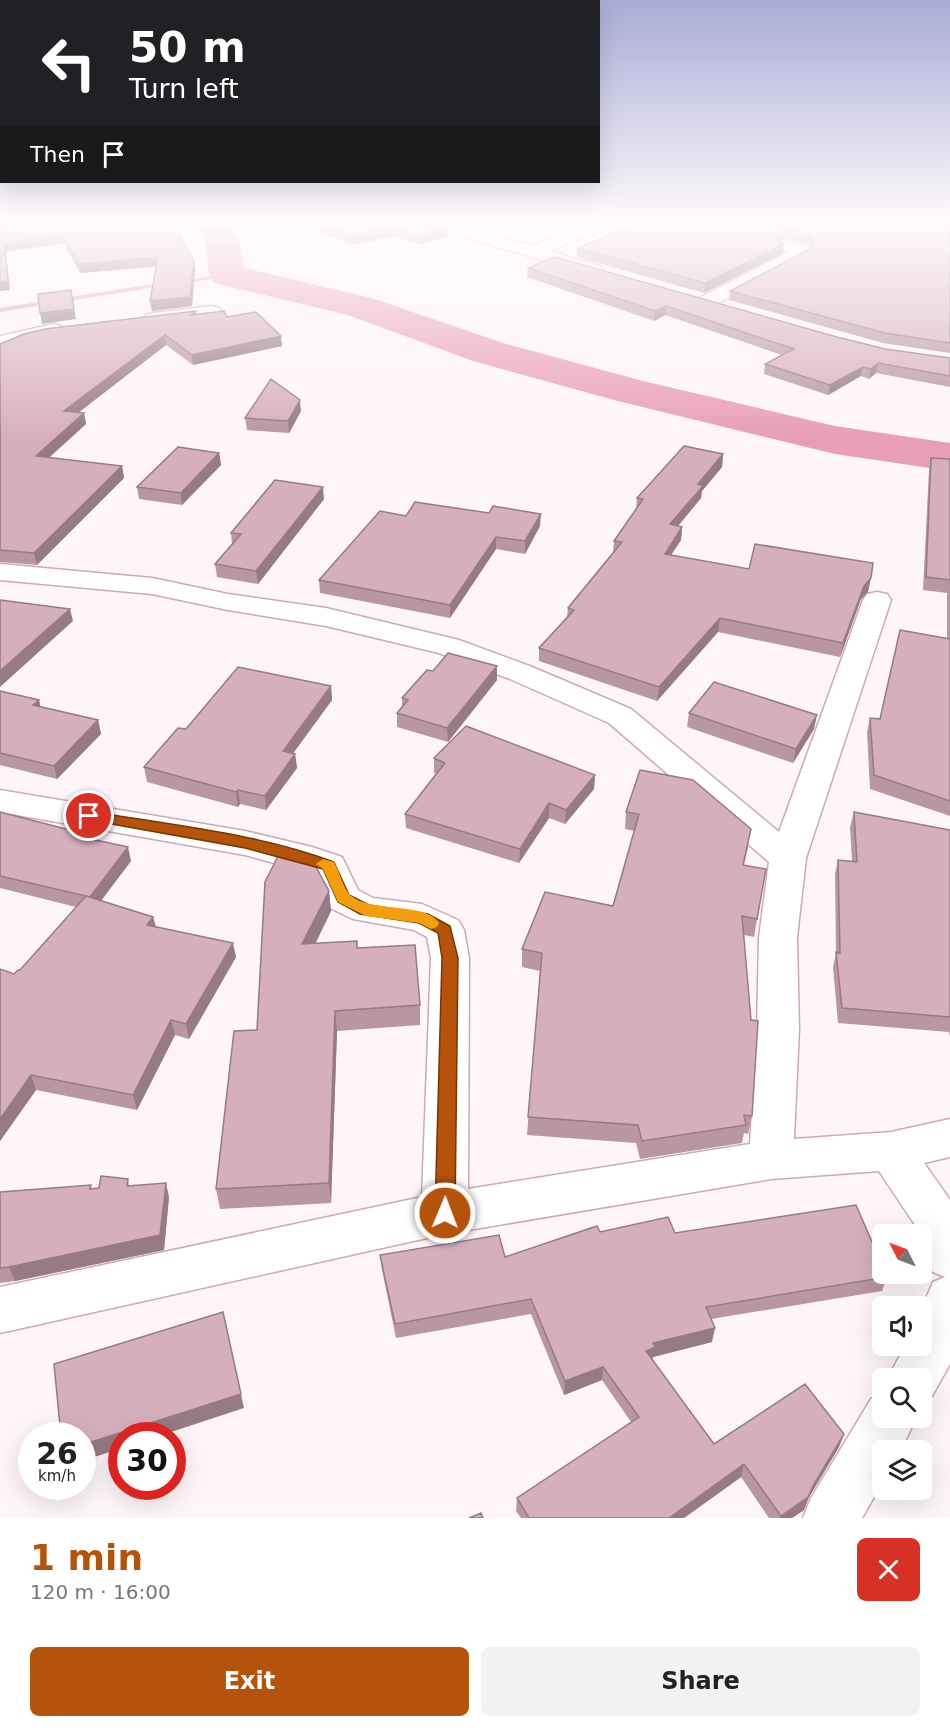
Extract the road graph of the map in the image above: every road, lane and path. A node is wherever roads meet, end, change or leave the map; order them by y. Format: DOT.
graph roads {
  1 [pos="686,296"];
  2 [pos="718,296"];
  3 [pos="706,302"];
  4 [pos="729,309"];
  5 [pos="212,312"];
  6 [pos="129,321"];
  7 [pos="71,328"];
  8 [pos="0,342"];
  9 [pos="0,572"];
  10 [pos="877,600"];
  11 [pos="0,801"];
  12 [pos="788,858"];
  13 [pos="950,1138"];
  14 [pos="891,1151"];
  15 [pos="771,1160"];
  16 [pos="445,1213"];
  17 [pos="950,1257"];
  18 [pos="950,1298"];
  19 [pos="0,1310"];
  20 [pos="920,1368"];
  21 [pos="885,1428"];
  22 [pos="831,1518"];
  1 -- 3 [label="street"];
  2 -- 3 [label="street"];
  3 -- 4 [label="street"];
  5 -- 6 [label="street"];
  7 -- 8 [label="street"];
  9 -- 12 [label="street"];
  10 -- 12 [label="street"];
  11 -- 16 [label="street"];
  12 -- 15 [label="street"];
  13 -- 14 [label="street"];
  14 -- 15 [label="street"];
  14 -- 17 [label="street"];
  15 -- 16 [label="street"];
  16 -- 19 [label="street"];
  18 -- 20 [label="street"];
  21 -- 22 [label="street"];
}
